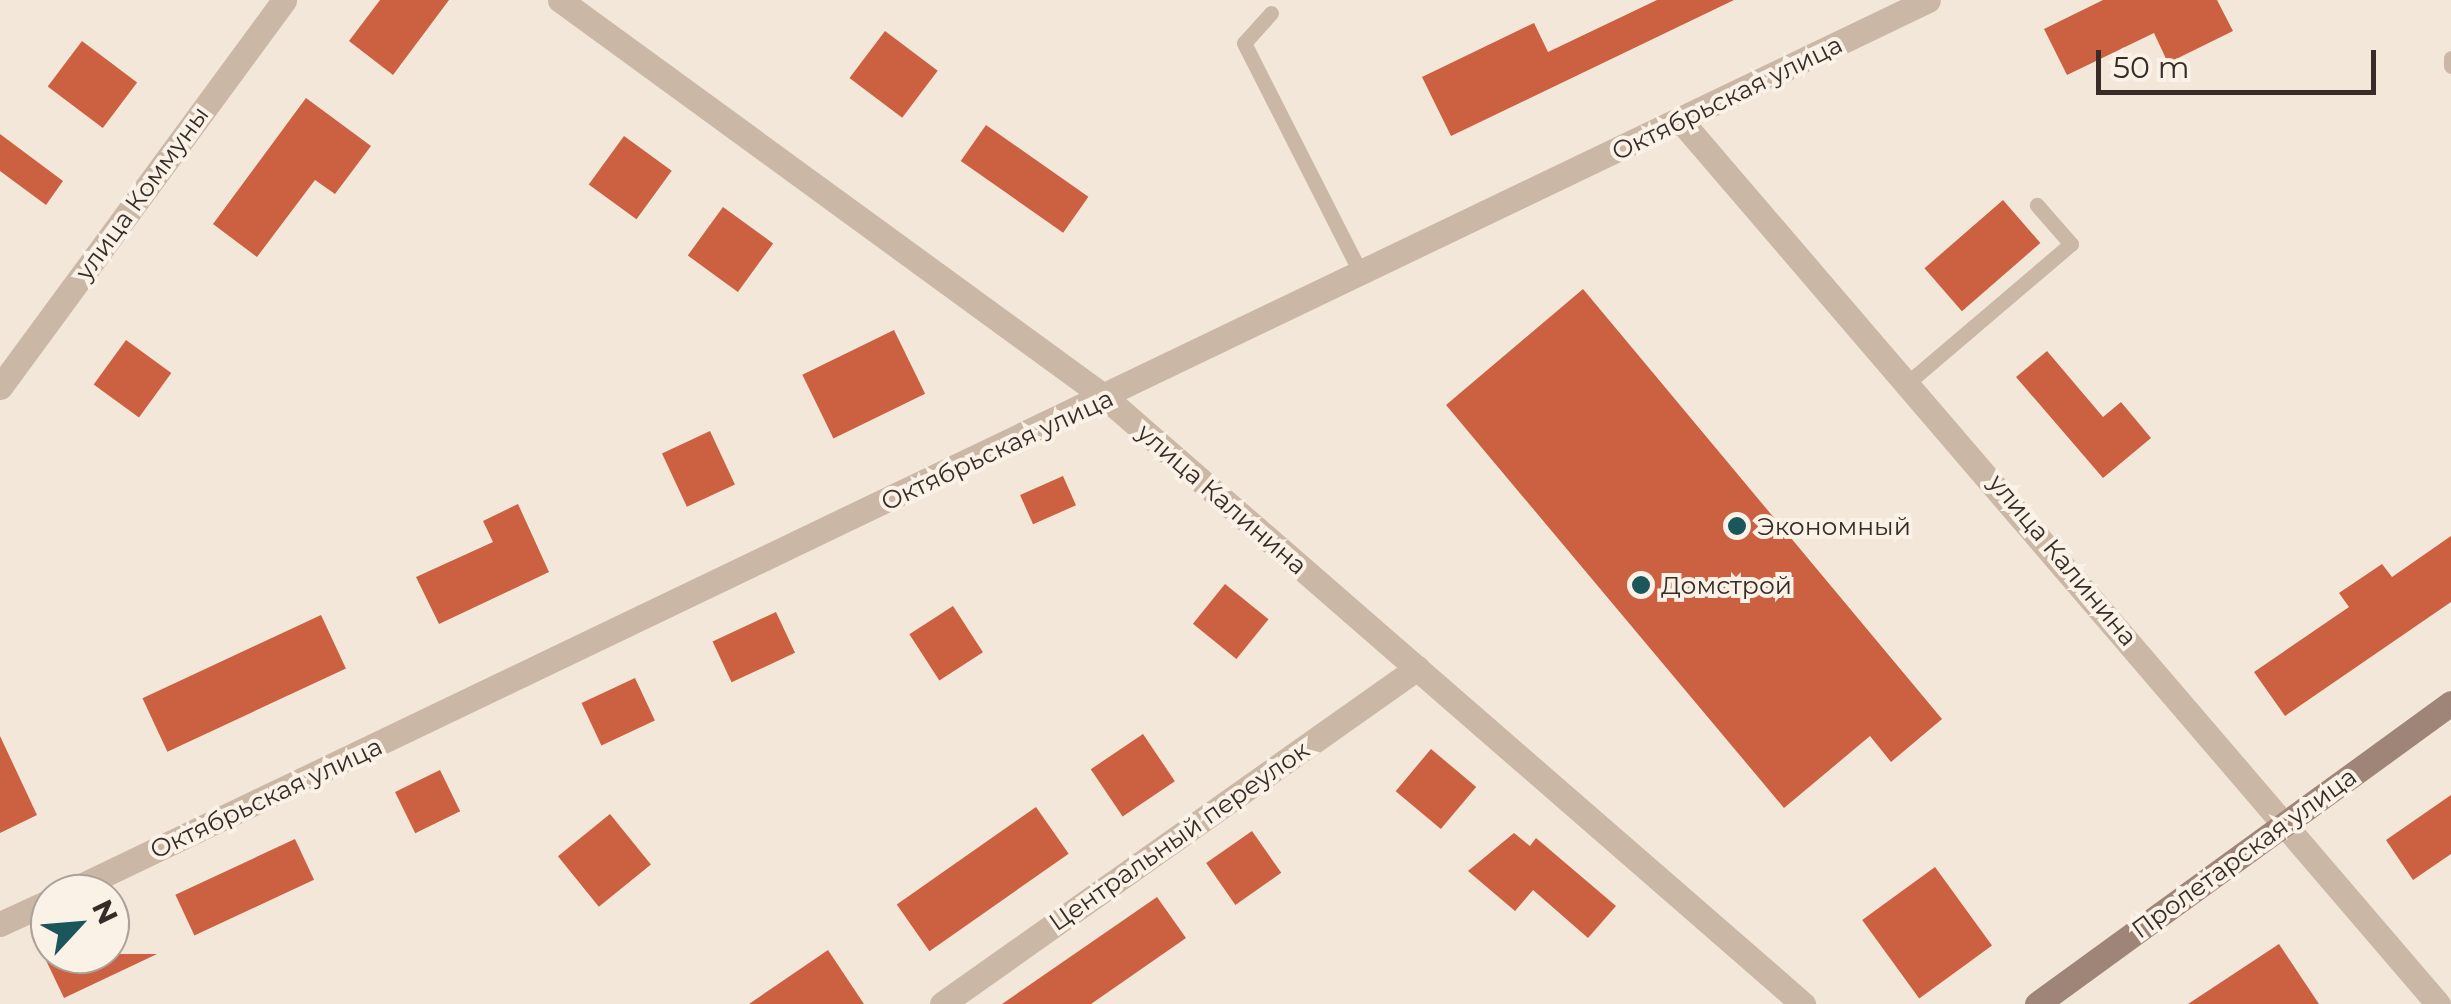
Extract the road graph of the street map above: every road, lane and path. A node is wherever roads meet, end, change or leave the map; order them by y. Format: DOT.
graph roads {
  1 [pos="284,0"];
  2 [pos="560,0"];
  3 [pos="1928,0"];
  4 [pos="1272,13"];
  5 [pos="1681,121"];
  6 [pos="2037,204"];
  7 [pos="1361,274"];
  8 [pos="1910,380"];
  9 [pos="0,386"];
  10 [pos="1106,398"];
  11 [pos="1417,668"];
  12 [pos="2451,703"];
  13 [pos="2285,822"];
  14 [pos="106,874"];
  15 [pos="30,910"];
  16 [pos="0,924"];
  17 [pos="942,1004"];
  18 [pos="1803,1004"];
  19 [pos="2038,1004"];
  20 [pos="2438,1004"];
  1 -- 9 [label="street, улица Коммуны"];
  2 -- 10 [label="street, улица Калинина"];
  3 -- 5 [label="street, Октябрьская улица"];
  4 -- 7 [label="lane"];
  5 -- 7 [label="street, Октябрьская улица"];
  5 -- 8 [label="street, улица Калинина"];
  6 -- 8 [label="lane"];
  7 -- 10 [label="street, Октябрьская улица"];
  8 -- 13 [label="street, улица Калинина"];
  10 -- 11 [label="street, улица Калинина"];
  10 -- 14 [label="street, Октябрьская улица"];
  11 -- 17 [label="street, Центральный переулок"];
  11 -- 18 [label="street, улица Калинина"];
  12 -- 13 [label="street, Пролетарская улица"];
  13 -- 19 [label="street, Пролетарская улица"];
  13 -- 20 [label="street, улица Калинина"];
  15 -- 16 [label="street"];
}
